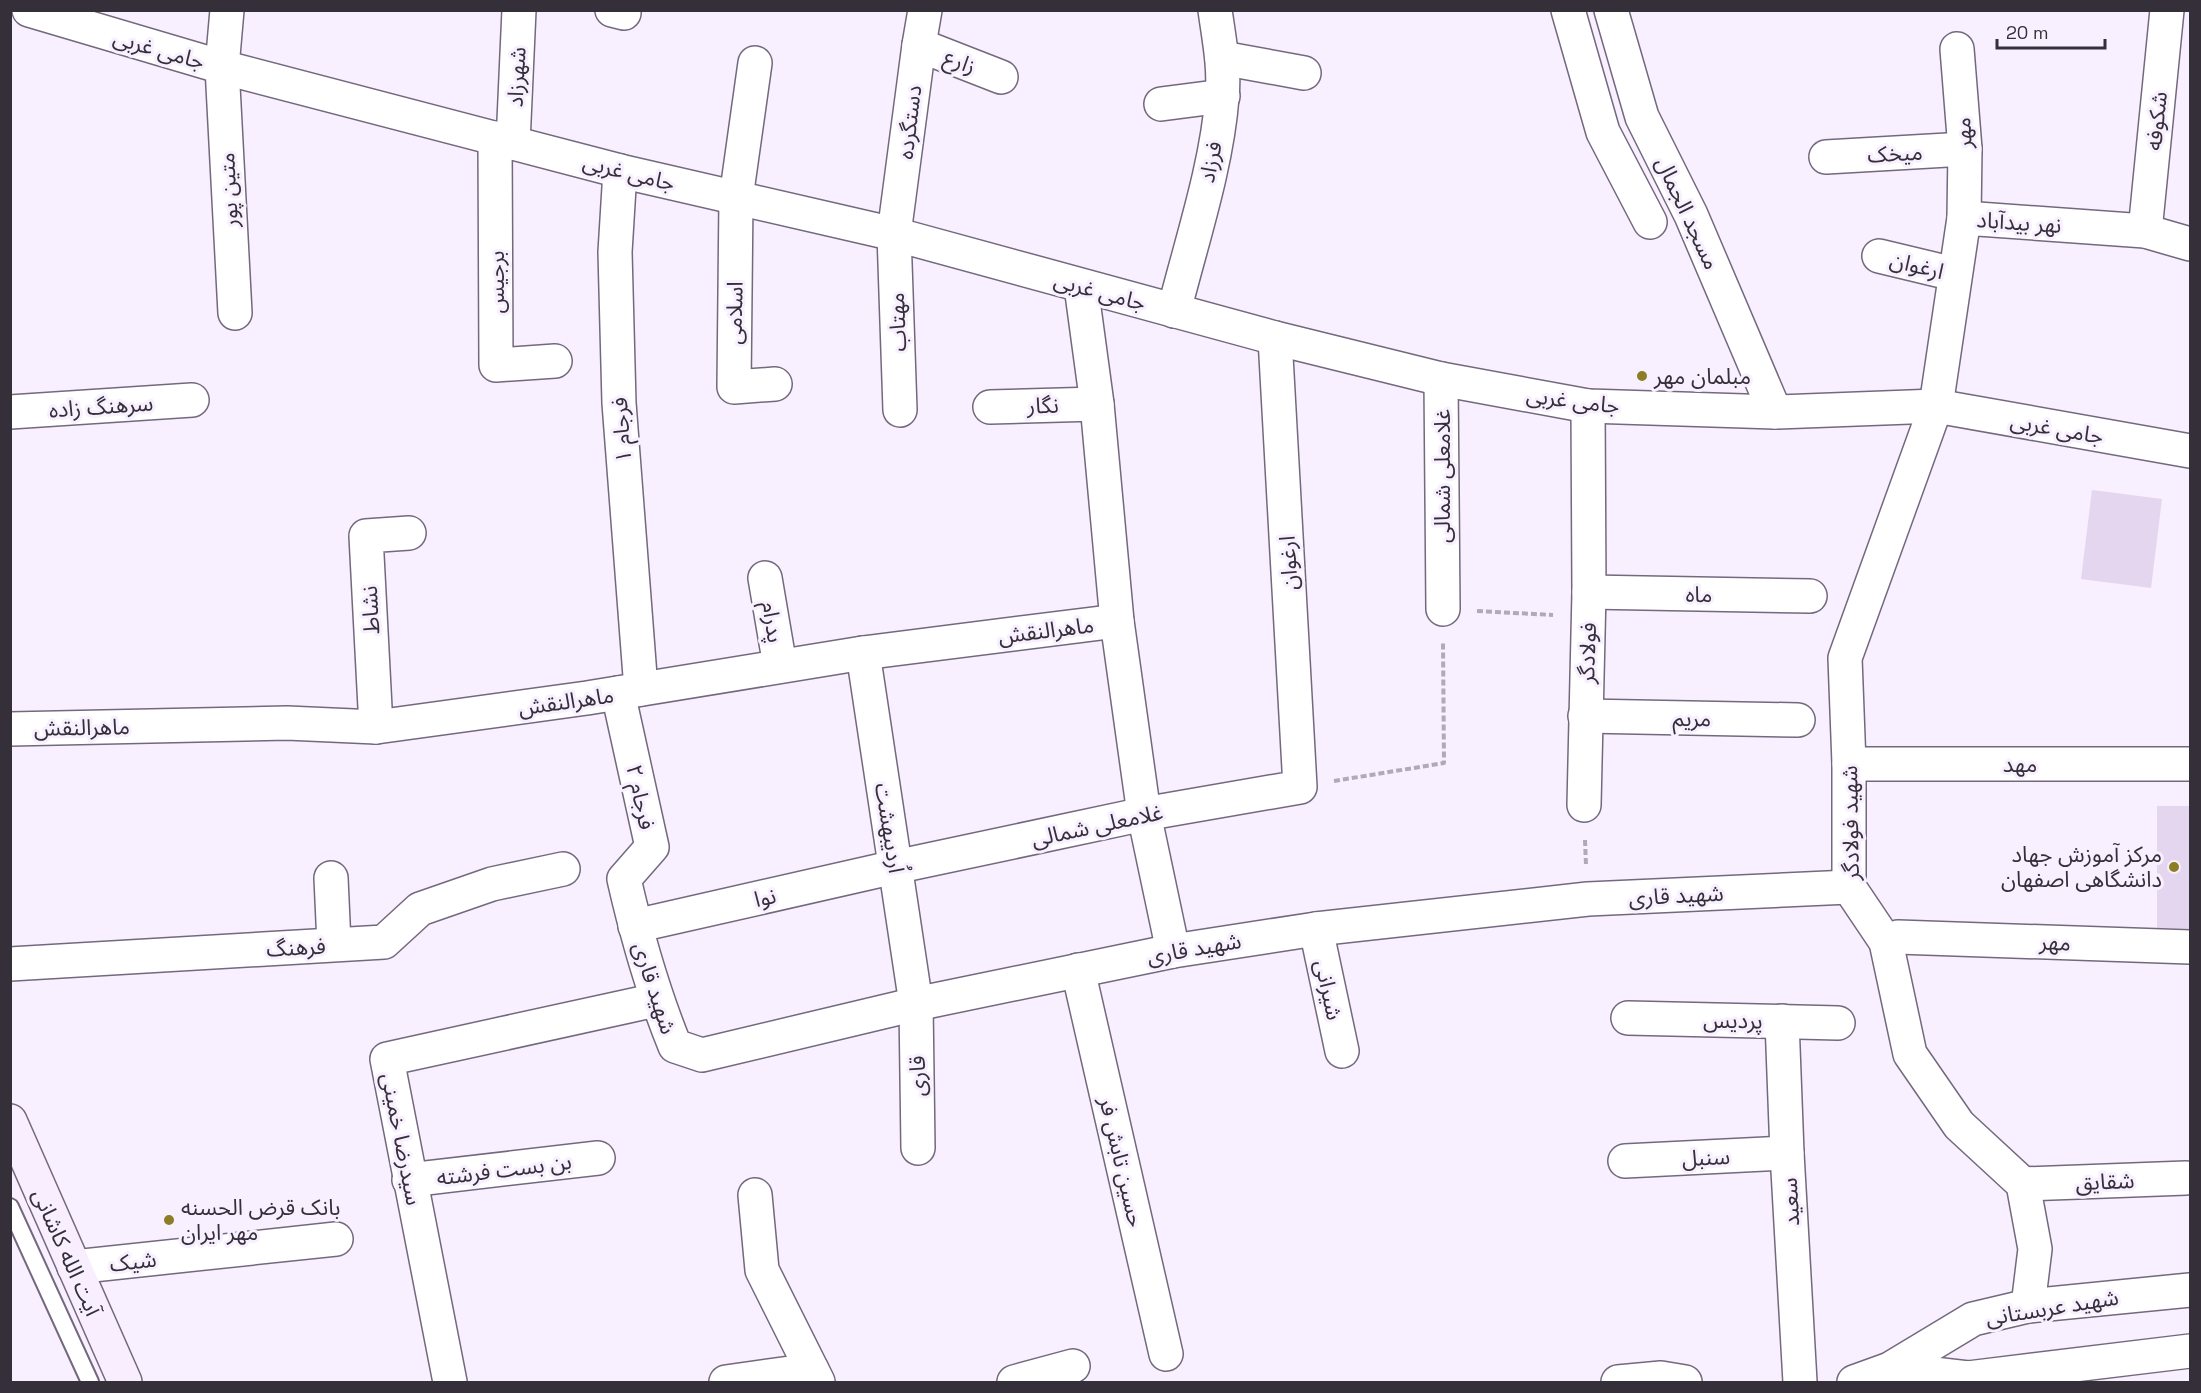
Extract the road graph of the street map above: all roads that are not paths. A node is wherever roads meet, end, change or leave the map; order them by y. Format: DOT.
graph roads {
  1 [pos="29,10"];
  2 [pos="227,10"];
  3 [pos="519,10"];
  4 [pos="925,10"];
  5 [pos="1215,10"];
  6 [pos="1568,10"];
  7 [pos="1611,10"];
  8 [pos="2167,10"];
  9 [pos="919,45"];
  10 [pos="1957,49"];
  11 [pos="1222,58"];
  12 [pos="755,63"];
  13 [pos="222,68"];
  14 [pos="1304,73"];
  15 [pos="1001,77"];
  16 [pos="1222,96"];
  17 [pos="1161,104"];
  18 [pos="504,141"];
  19 [pos="1965,149"];
  20 [pos="1826,157"];
  21 [pos="620,171"];
  22 [pos="736,198"];
  23 [pos="1964,218"];
  24 [pos="1650,222"];
  25 [pos="2145,231"];
  26 [pos="894,234"];
  27 [pos="2190,244"];
  28 [pos="1879,256"];
  29 [pos="1954,274"];
  30 [pos="1081,286"];
  31 [pos="1174,311"];
  32 [pos="235,313"];
  33 [pos="1275,338"];
  34 [pos="555,361"];
  35 [pos="1441,379"];
  36 [pos="776,384"];
  37 [pos="192,400"];
  38 [pos="1097,404"];
  39 [pos="1588,406"];
  40 [pos="1936,406"];
  41 [pos="990,407"];
  42 [pos="900,410"];
  43 [pos="10,412"];
  44 [pos="1775,412"];
  45 [pos="2190,451"];
  46 [pos="409,533"];
  47 [pos="765,578"];
  48 [pos="1810,596"];
  49 [pos="1588,605"];
  50 [pos="1443,609"];
  51 [pos="1117,621"];
  52 [pos="863,653"];
  53 [pos="780,666"];
  54 [pos="630,691"];
  55 [pos="1585,716"];
  56 [pos="1798,720"];
  57 [pos="376,727"];
  58 [pos="10,729"];
  59 [pos="1849,764"];
  60 [pos="2190,764"];
  61 [pos="1300,787"];
  62 [pos="1584,805"];
  63 [pos="1144,814"];
  64 [pos="896,867"];
  65 [pos="563,869"];
  66 [pos="1849,876"];
  67 [pos="331,878"];
  68 [pos="635,926"];
  69 [pos="1316,928"];
  70 [pos="1902,939"];
  71 [pos="334,944"];
  72 [pos="2190,947"];
  73 [pos="1173,951"];
  74 [pos="10,964"];
  75 [pos="1078,970"];
  76 [pos="656,1000"];
  77 [pos="916,1004"];
  78 [pos="1628,1018"];
  79 [pos="1782,1021"];
  80 [pos="1838,1023"];
  81 [pos="1342,1051"];
  82 [pos="15,1140"];
  83 [pos="918,1148"];
  84 [pos="1787,1153"];
  85 [pos="598,1158"];
  86 [pos="1625,1161"];
  87 [pos="2186,1178"];
  88 [pos="409,1180"];
  89 [pos="2034,1184"];
  90 [pos="755,1195"];
  91 [pos="10,1208"];
  92 [pos="336,1239"];
  93 [pos="74,1267"];
  94 [pos="2190,1290"];
  95 [pos="2028,1306"];
  96 [pos="2190,1351"];
  97 [pos="1166,1354"];
  98 [pos="1073,1366"];
  99 [pos="1890,1369"];
  100 [pos="815,1376"];
  101 [pos="90,1383"];
  102 [pos="125,1383"];
  103 [pos="450,1383"];
  104 [pos="726,1383"];
  105 [pos="1014,1383"];
  106 [pos="1618,1383"];
  107 [pos="1685,1383"];
  108 [pos="1800,1383"];
  109 [pos="1854,1383"];
  1 -- 13 [label="street, جامی غربی"];
  2 -- 13 [label="street, متین پور"];
  3 -- 18 [label="street, شهرزاد"];
  4 -- 9 [label="street, دستگرده"];
  5 -- 11 [label="street, فرزاد"];
  6 -- 24 [label="street, مسجد الجمال"];
  7 -- 44 [label="street, مسجد الجمال"];
  8 -- 25 [label="street, شکوفه"];
  9 -- 15 [label="street, زارع"];
  9 -- 26 [label="street, دستگرده"];
  10 -- 19 [label="street, مهر"];
  11 -- 14 [label="street"];
  11 -- 16 [label="street, فرزاد"];
  12 -- 22 [label="street"];
  13 -- 18 [label="street, جامی غربی"];
  13 -- 32 [label="street, متین پور"];
  16 -- 17 [label="street"];
  16 -- 31 [label="street, فرزاد"];
  18 -- 21 [label="street, جامی غربی"];
  18 -- 34 [label="street, برجیس"];
  19 -- 20 [label="street, میخک"];
  19 -- 23 [label="street, مهر"];
  21 -- 22 [label="street, جامی غربی"];
  21 -- 54 [label="street, فرجام ۱"];
  22 -- 26 [label="street, جامی غربی"];
  22 -- 36 [label="street, اسلامی"];
  23 -- 25 [label="street, نهر بیدآباد"];
  23 -- 29 [label="street, نهر بیدآباد"];
  25 -- 27 [label="street, نهر بیدآباد"];
  26 -- 30 [label="street, جامی غربی"];
  26 -- 42 [label="street, مهتاب"];
  28 -- 29 [label="street, ارغوان"];
  29 -- 40 [label="street, نهر بیدآباد"];
  30 -- 31 [label="street, جامی غربی"];
  30 -- 38 [label="street, ماهرالنقش"];
  31 -- 33 [label="street, جامی غربی"];
  33 -- 35 [label="street, جامی غربی"];
  33 -- 61 [label="street, ارغوان"];
  35 -- 39 [label="street, جامی غربی"];
  35 -- 50 [label="street, غلامعلی شمالی"];
  37 -- 43 [label="street, سرهنگ زاده"];
  38 -- 41 [label="street, نگار"];
  38 -- 51 [label="street, ماهرالنقش"];
  39 -- 44 [label="street, جامی غربی"];
  39 -- 49 [label="street, فولادگر"];
  40 -- 44 [label="street, جامی غربی"];
  40 -- 45 [label="street, جامی غربی"];
  40 -- 59 [label="street, شهید فولادگر"];
  46 -- 57 [label="street, نشاط"];
  47 -- 53 [label="street, پدرام"];
  48 -- 49 [label="street, ماه"];
  49 -- 55 [label="street, فولادگر"];
  51 -- 52 [label="street, ماهرالنقش"];
  51 -- 63 [label="street, ماهرالنقش"];
  52 -- 53 [label="street, ماهرالنقش"];
  52 -- 64 [label="street, اُردیبهشت"];
  53 -- 54 [label="street, ماهرالنقش"];
  54 -- 57 [label="street, ماهرالنقش"];
  54 -- 68 [label="street, فرجام ۲"];
  55 -- 56 [label="street, مریم"];
  55 -- 62 [label="street, فولادگر"];
  57 -- 58 [label="street, ماهرالنقش"];
  59 -- 60 [label="street, مهد"];
  59 -- 66 [label="street, شهید فولادگر"];
  61 -- 63 [label="street, غلامعلی شمالی"];
  63 -- 64 [label="street, غلامعلی شمالی"];
  63 -- 73 [label="street, ماهرالنقش"];
  64 -- 68 [label="street, نوا"];
  64 -- 77 [label="street, اُردیبهشت"];
  65 -- 71 [label="street, فرهنگ"];
  66 -- 69 [label="street, شهید قاری"];
  66 -- 70 [label="street, شهید فولادگر"];
  67 -- 71 [label="street"];
  68 -- 76 [label="street, شهید قاری"];
  69 -- 73 [label="street, شهید قاری"];
  69 -- 81 [label="street, شیرانی"];
  70 -- 72 [label="street, مهر"];
  70 -- 89 [label="street, شهید فولادگر"];
  71 -- 74 [label="street, فرهنگ"];
  73 -- 75 [label="street, شهید قاری"];
  75 -- 77 [label="street, شهید قاری"];
  75 -- 97 [label="street, حسین تابش فر"];
  76 -- 77 [label="street, شهید قاری"];
  76 -- 88 [label="street, سیدرضا خمینی"];
  77 -- 83 [label="street, قاری"];
  78 -- 79 [label="street, پردیس"];
  79 -- 80 [label="street, پردیس"];
  79 -- 84 [label="street, سعید"];
  82 -- 93 [label="main road, آیت الله کاشانی"];
  84 -- 86 [label="street, سنبل"];
  84 -- 108 [label="street, سعید"];
  85 -- 88 [label="street, بن بست فرشته"];
  87 -- 89 [label="street, شقایق"];
  88 -- 103 [label="street, سیدرضا خمینی"];
  89 -- 95 [label="street"];
  90 -- 100 [label="street"];
  91 -- 101 [label="lane, آیت الله کاشانی"];
  92 -- 93 [label="street, شیک"];
  93 -- 102 [label="main road, آیت الله کاشانی"];
  94 -- 95 [label="street, شهید عربستانی"];
  95 -- 99 [label="street, شهید عربستانی"];
  96 -- 99 [label="street, شهید عربستانی"];
  98 -- 105 [label="street"];
  99 -- 109 [label="street, شهید عربستانی"];
  100 -- 104 [label="street"];
  106 -- 107 [label="street"];
}
